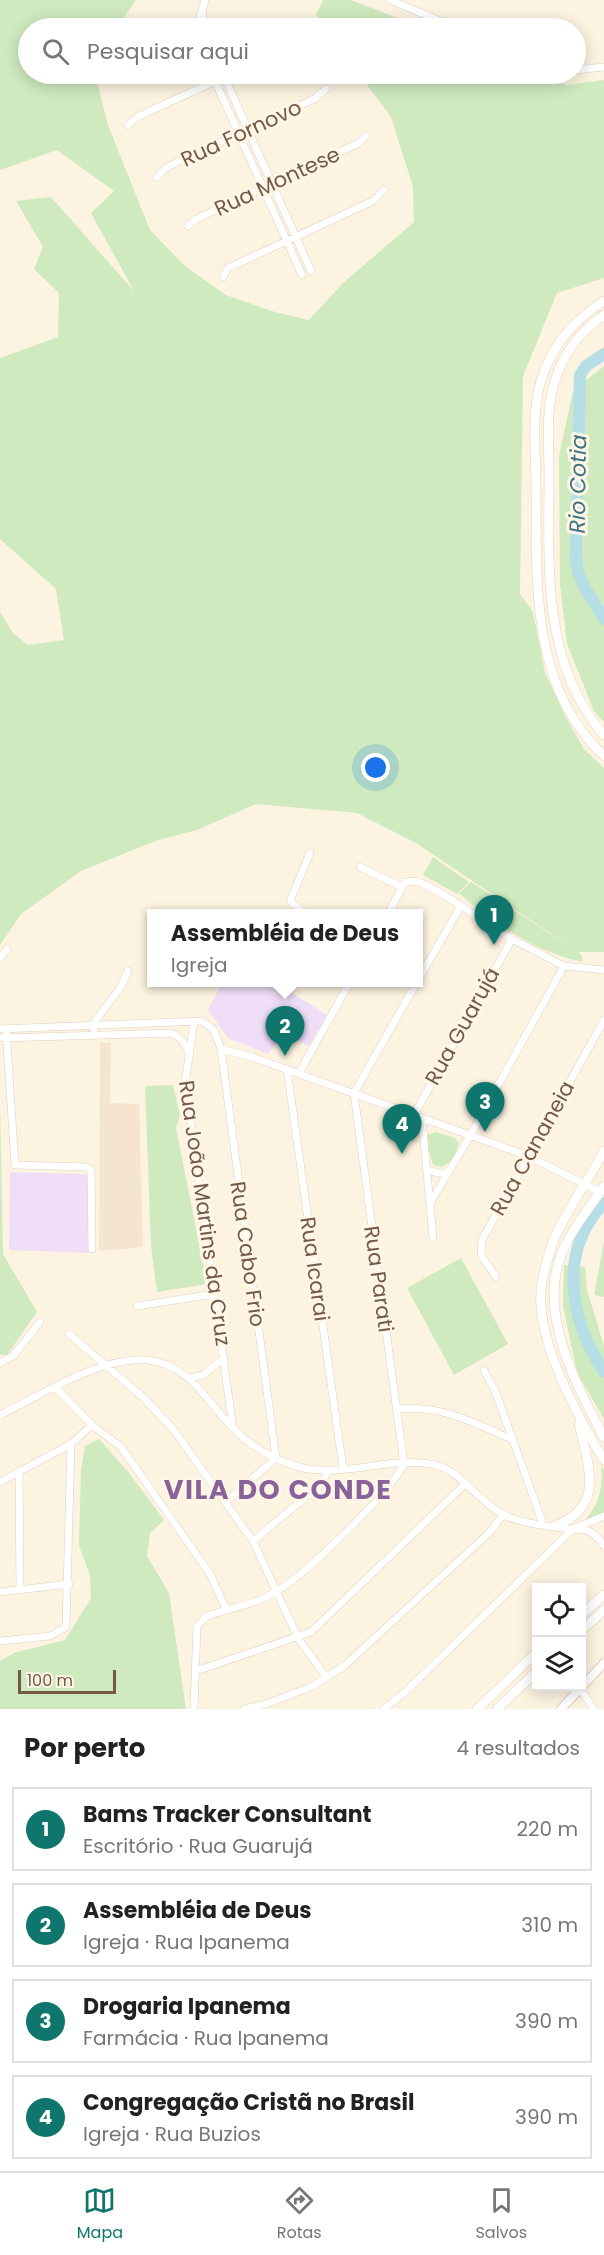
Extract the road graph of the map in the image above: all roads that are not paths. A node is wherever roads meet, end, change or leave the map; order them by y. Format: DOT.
graph roads {
  1 [pos="205,0"];
  2 [pos="390,0"];
  3 [pos="202,8"];
  4 [pos="200,18"];
  5 [pos="204,18"];
  6 [pos="433,18"];
  7 [pos="604,67"];
  8 [pos="586,69"];
  9 [pos="208,84"];
  10 [pos="216,84"];
  11 [pos="230,84"];
  12 [pos="326,90"];
  13 [pos="128,125"];
  14 [pos="248,131"];
  15 [pos="239,135"];
  16 [pos="366,136"];
  17 [pos="157,177"];
  18 [pos="272,184"];
  19 [pos="263,187"];
  20 [pos="384,190"];
  21 [pos="188,226"];
  22 [pos="296,237"];
  23 [pos="286,241"];
  24 [pos="311,271"];
  25 [pos="303,275"];
  26 [pos="223,277"];
  27 [pos="604,301"];
  28 [pos="604,315"];
  29 [pos="604,735"];
  30 [pos="604,756"];
  31 [pos="310,854"];
  32 [pos="360,867"];
  33 [pos="402,887"];
  34 [pos="461,906"];
  35 [pos="297,909"];
  36 [pos="391,909"];
  37 [pos="512,939"];
  38 [pos="7,949"];
  39 [pos="0,958"];
  40 [pos="564,966"];
  41 [pos="604,970"];
  42 [pos="128,971"];
  43 [pos="423,972"];
  44 [pos="347,987"];
  45 [pos="415,987"];
  46 [pos="604,1020"];
  47 [pos="198,1021"];
  48 [pos="94,1026"];
  49 [pos="3,1029"];
  50 [pos="94,1034"];
  51 [pos="3,1038"];
  52 [pos="220,1049"];
  53 [pos="188,1050"];
  54 [pos="287,1069"];
  55 [pos="299,1073"];
  56 [pos="354,1093"];
  57 [pos="414,1115"];
  58 [pos="422,1119"];
  59 [pos="470,1136"];
  60 [pos="604,1150"];
  61 [pos="528,1156"];
  62 [pos="427,1170"];
  63 [pos="448,1173"];
  64 [pos="586,1184"];
  65 [pos="602,1189"];
  66 [pos="430,1203"];
  67 [pos="433,1238"];
  68 [pos="92,1249"];
  69 [pos="496,1277"];
  70 [pos="214,1294"];
  71 [pos="137,1306"];
  72 [pos="40,1322"];
  73 [pos="69,1334"];
  74 [pos="224,1358"];
  75 [pos="0,1363"];
  76 [pos="104,1364"];
  77 [pos="484,1370"];
  78 [pos="190,1378"];
  79 [pos="56,1388"];
  80 [pos="397,1409"];
  81 [pos="0,1415"];
  82 [pos="577,1416"];
  83 [pos="92,1425"];
  84 [pos="233,1428"];
  85 [pos="604,1437"];
  86 [pos="511,1439"];
  87 [pos="71,1444"];
  88 [pos="276,1458"];
  89 [pos="604,1460"];
  90 [pos="404,1464"];
  91 [pos="343,1469"];
  92 [pos="329,1470"];
  93 [pos="19,1473"];
  94 [pos="0,1482"];
  95 [pos="465,1484"];
  96 [pos="227,1501"];
  97 [pos="503,1515"];
  98 [pos="604,1516"];
  99 [pos="543,1524"];
  100 [pos="554,1526"];
  101 [pos="573,1529"];
  102 [pos="253,1541"];
  103 [pos="604,1546"];
  104 [pos="69,1584"];
  105 [pos="20,1589"];
  106 [pos="278,1591"];
  107 [pos="0,1592"];
  108 [pos="604,1595"];
  109 [pos="226,1609"];
  110 [pos="604,1610"];
  111 [pos="586,1611"];
  112 [pos="586,1626"];
  113 [pos="298,1638"];
  114 [pos="0,1641"];
  115 [pos="532,1658"];
  116 [pos="604,1663"];
  117 [pos="196,1671"];
  118 [pos="326,1677"];
  119 [pos="532,1677"];
  120 [pos="586,1682"];
  121 [pos="578,1691"];
  122 [pos="581,1691"];
  123 [pos="194,1709"];
  124 [pos="244,1709"];
  125 [pos="384,1709"];
  126 [pos="477,1709"];
  127 [pos="498,1709"];
  128 [pos="561,1709"];
  129 [pos="594,1709"];
  1 -- 3 [label="street"];
  2 -- 6 [label="street"];
  3 -- 4 [label="street"];
  3 -- 5 [label="street"];
  7 -- 8 [label="street"];
  9 -- 13 [label="street"];
  10 -- 15 [label="street"];
  11 -- 14 [label="street"];
  12 -- 14 [label="street, Rua Fornovo"];
  14 -- 15 [label="street, Rua Fornovo"];
  14 -- 18 [label="street"];
  15 -- 17 [label="street, Rua Fornovo"];
  15 -- 19 [label="street"];
  16 -- 18 [label="street, Rua Montese"];
  18 -- 19 [label="street, Rua Montese"];
  18 -- 22 [label="street"];
  19 -- 21 [label="street, Rua Montese"];
  19 -- 23 [label="street"];
  20 -- 22 [label="street"];
  22 -- 23 [label="street"];
  22 -- 24 [label="street"];
  23 -- 25 [label="street"];
  23 -- 26 [label="street"];
  27 -- 30 [label="main road"];
  28 -- 29 [label="main road"];
  31 -- 35 [label="street"];
  32 -- 33 [label="street"];
  33 -- 34 [label="street"];
  33 -- 36 [label="street"];
  34 -- 37 [label="street"];
  34 -- 43 [label="street"];
  37 -- 40 [label="street"];
  37 -- 57 [label="street, Rua Guarujá"];
  38 -- 39 [label="street"];
  40 -- 41 [label="street"];
  40 -- 59 [label="street"];
  42 -- 48 [label="street"];
  44 -- 55 [label="street"];
  45 -- 56 [label="street"];
  46 -- 61 [label="street, Rua Cananeia"];
  47 -- 48 [label="street"];
  47 -- 52 [label="street"];
  47 -- 53 [label="street, Rua João Martins da Cruz"];
  48 -- 49 [label="street"];
  48 -- 50 [label="street"];
  49 -- 51 [label="street"];
  50 -- 51 [label="street"];
  50 -- 53 [label="street"];
  51 -- 68 [label="street"];
  52 -- 54 [label="street"];
  52 -- 88 [label="street, Rua Cabo Frio"];
  53 -- 70 [label="street, Rua João Martins da Cruz"];
  54 -- 55 [label="street"];
  54 -- 91 [label="street, Rua Icarai"];
  55 -- 56 [label="street"];
  56 -- 57 [label="street"];
  56 -- 80 [label="street, Rua Parati"];
  57 -- 58 [label="street"];
  58 -- 59 [label="street"];
  58 -- 62 [label="street"];
  59 -- 61 [label="street"];
  59 -- 63 [label="street"];
  60 -- 64 [label="main road"];
  61 -- 64 [label="street"];
  61 -- 69 [label="street, Rua Cananeia"];
  62 -- 63 [label="street"];
  62 -- 66 [label="street"];
  63 -- 66 [label="street"];
  64 -- 65 [label="street"];
  64 -- 82 [label="main road"];
  65 -- 85 [label="main road"];
  66 -- 67 [label="street"];
  70 -- 71 [label="street"];
  70 -- 74 [label="street, Rua João Martins da Cruz"];
  72 -- 75 [label="street"];
  73 -- 76 [label="street"];
  74 -- 78 [label="street, Rua João Martins da Cruz"];
  74 -- 84 [label="street, Rua João Martins da Cruz"];
  76 -- 78 [label="street"];
  76 -- 79 [label="street"];
  76 -- 96 [label="street"];
  77 -- 86 [label="street"];
  78 -- 84 [label="street"];
  79 -- 81 [label="street"];
  79 -- 83 [label="street"];
  80 -- 86 [label="street"];
  80 -- 90 [label="street, Rua Parati"];
  82 -- 89 [label="main road"];
  82 -- 100 [label="main road"];
  83 -- 87 [label="street"];
  83 -- 109 [label="street"];
  84 -- 88 [label="street"];
  86 -- 99 [label="street"];
  87 -- 93 [label="street"];
  87 -- 104 [label="street"];
  88 -- 92 [label="street"];
  88 -- 96 [label="street"];
  90 -- 91 [label="street"];
  90 -- 95 [label="street"];
  90 -- 106 [label="street"];
  91 -- 92 [label="street"];
  92 -- 102 [label="street"];
  93 -- 94 [label="street"];
  93 -- 105 [label="street"];
  95 -- 97 [label="street"];
  95 -- 113 [label="street"];
  96 -- 102 [label="street"];
  97 -- 99 [label="street"];
  97 -- 118 [label="street"];
  98 -- 101 [label="street"];
  99 -- 100 [label="street"];
  100 -- 101 [label="street"];
  101 -- 103 [label="street"];
  101 -- 125 [label="street"];
  102 -- 106 [label="street"];
  104 -- 105 [label="street"];
  104 -- 114 [label="street"];
  105 -- 107 [label="street"];
  106 -- 109 [label="street"];
  106 -- 113 [label="street"];
  108 -- 111 [label="main road"];
  109 -- 117 [label="street"];
  110 -- 112 [label="main road"];
  113 -- 117 [label="street"];
  113 -- 118 [label="street"];
  115 -- 126 [label="main road"];
  116 -- 120 [label="street"];
  117 -- 123 [label="street"];
  118 -- 124 [label="street"];
  119 -- 127 [label="main road"];
  121 -- 128 [label="street"];
  122 -- 129 [label="street"];
}
